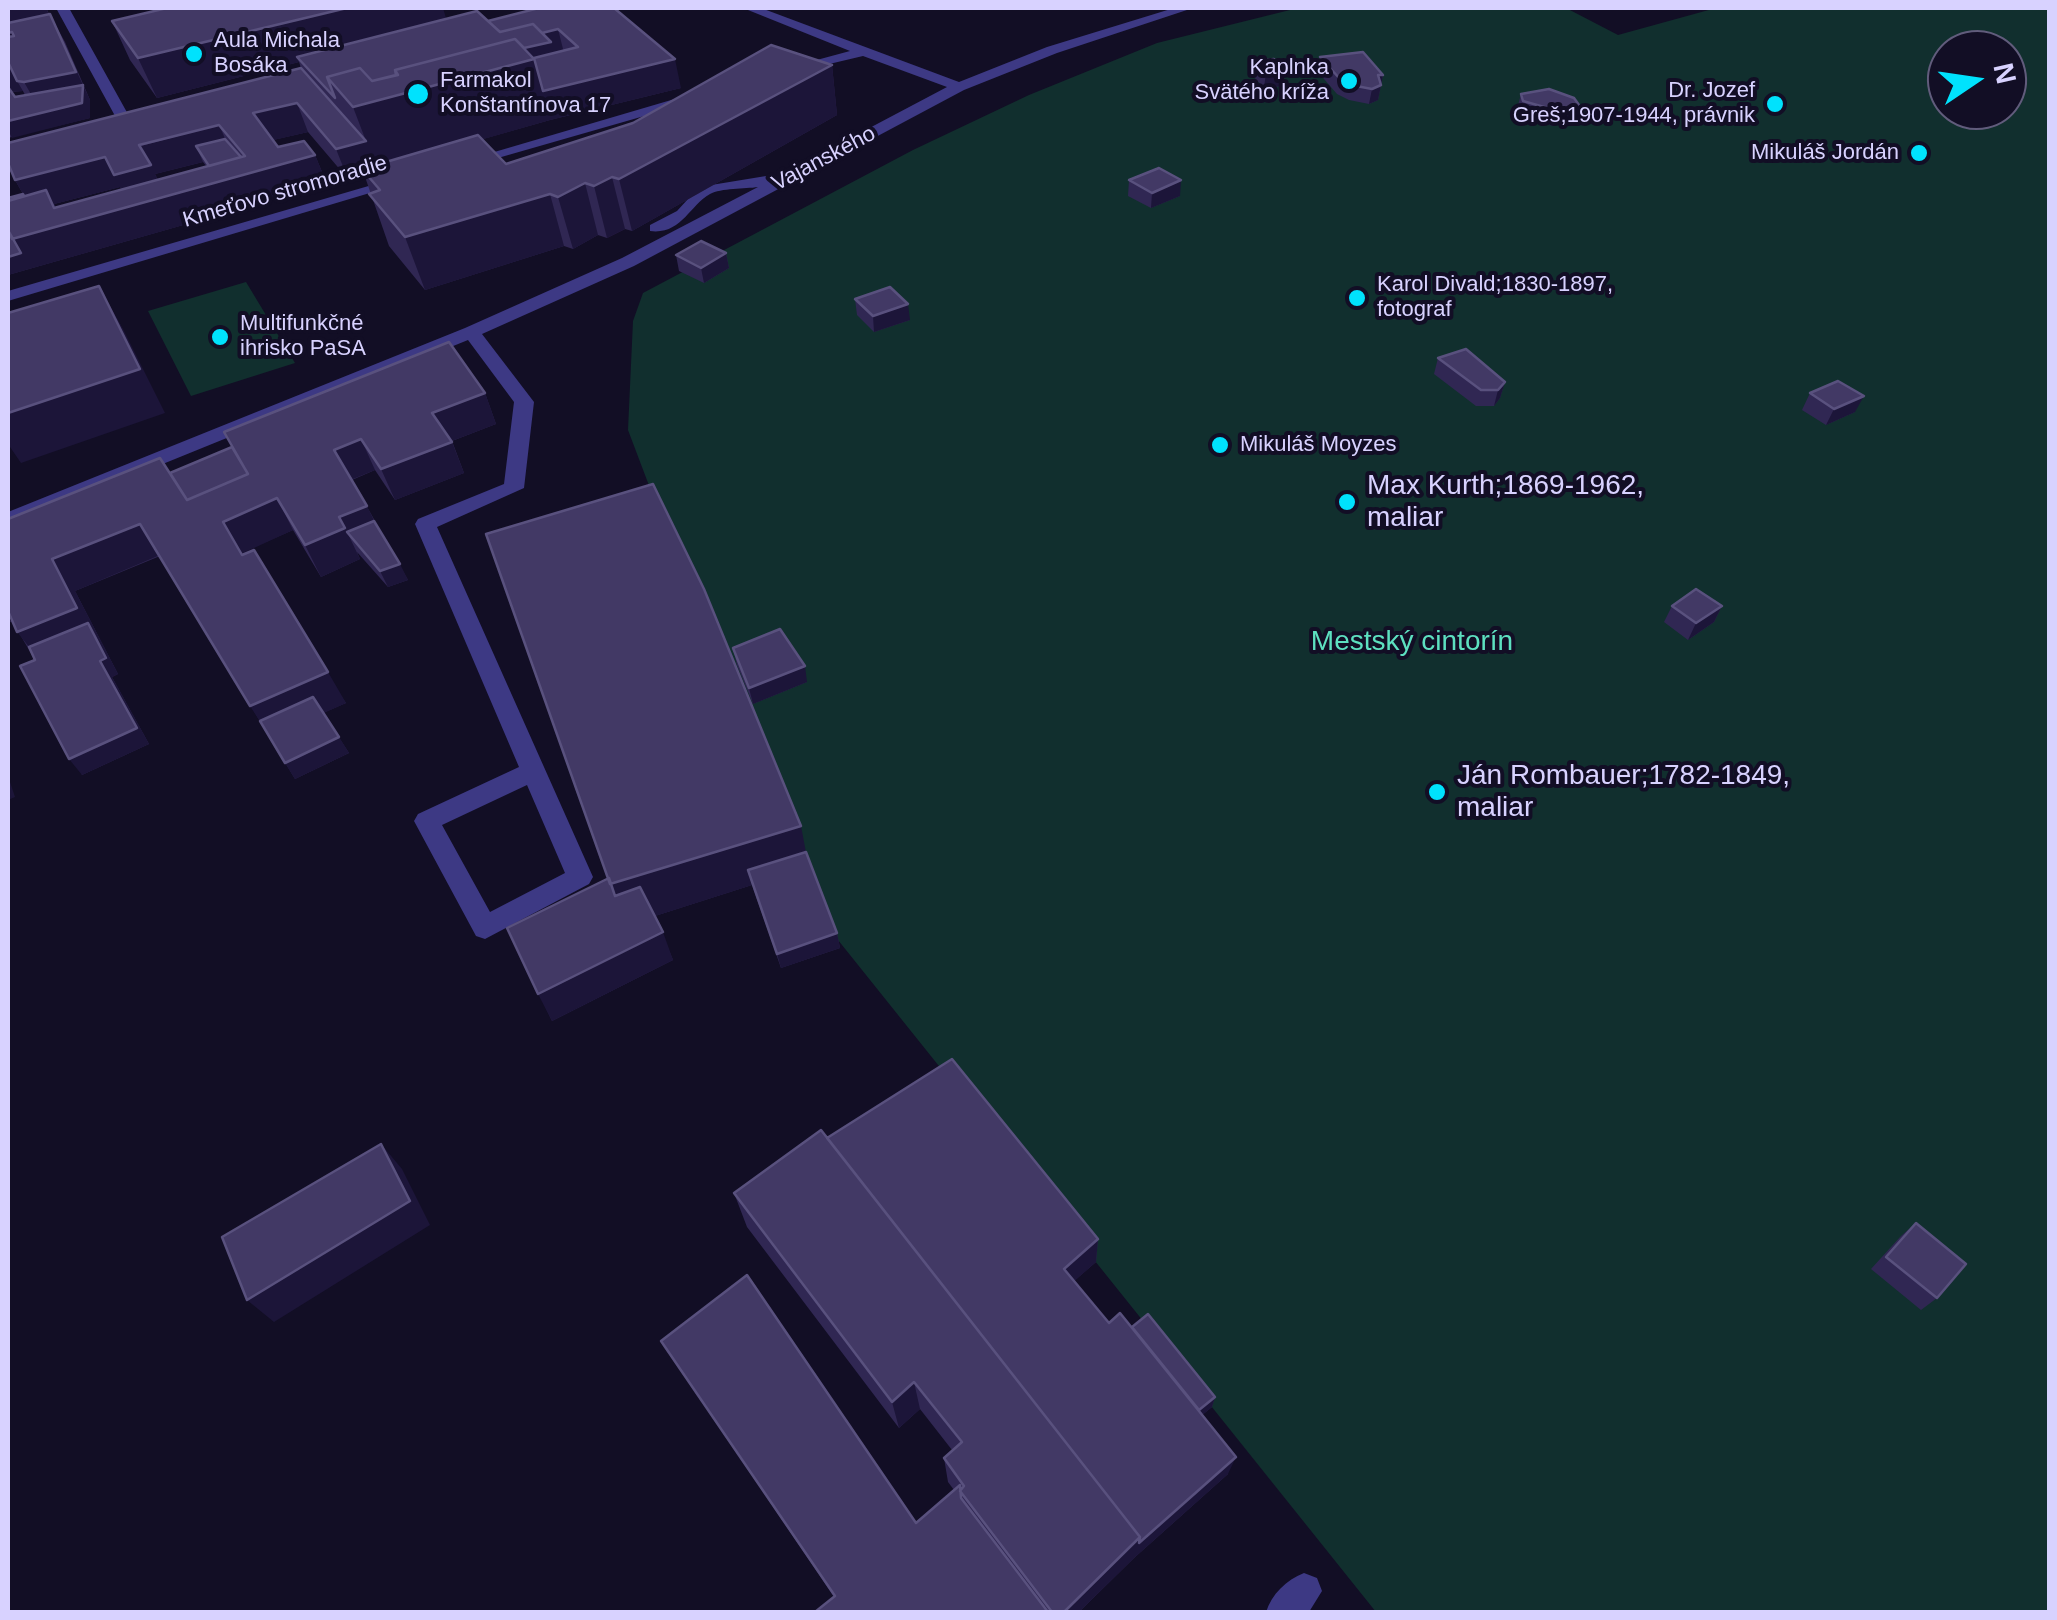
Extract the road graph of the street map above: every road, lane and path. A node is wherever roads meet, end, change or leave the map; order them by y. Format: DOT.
graph roads {
  1 [pos="62,8"];
  2 [pos="750,8"];
  3 [pos="1186,8"];
  4 [pos="864,51"];
  5 [pos="780,74"];
  6 [pos="959,87"];
  7 [pos="710,93"];
  8 [pos="146,120"];
  9 [pos="127,124"];
  10 [pos="110,129"];
  11 [pos="446,168"];
  12 [pos="805,170"];
  13 [pos="412,178"];
  14 [pos="570,288"];
  15 [pos="8,296"];
  16 [pos="471,332"];
  17 [pos="8,519"];
  18 [pos="534,771"];
  1 -- 9 [label="street"];
  2 -- 4 [label="street"];
  3 -- 6 [label="street, Vajanského"];
  4 -- 5 [label="street"];
  4 -- 6 [label="street"];
  6 -- 12 [label="street, Vajanského"];
  7 -- 11 [label="street"];
  8 -- 9 [label="street"];
  9 -- 10 [label="street"];
  12 -- 14 [label="street, Vajanského"];
  12 -- 14 [label="street"];
  13 -- 15 [label="street, Kmeťovo stromoradie"];
  14 -- 16 [label="street, Vajanského"];
  16 -- 17 [label="street, Vajanského"];
  16 -- 18 [label="street"];
  18 -- 18 [label="street"];
}
